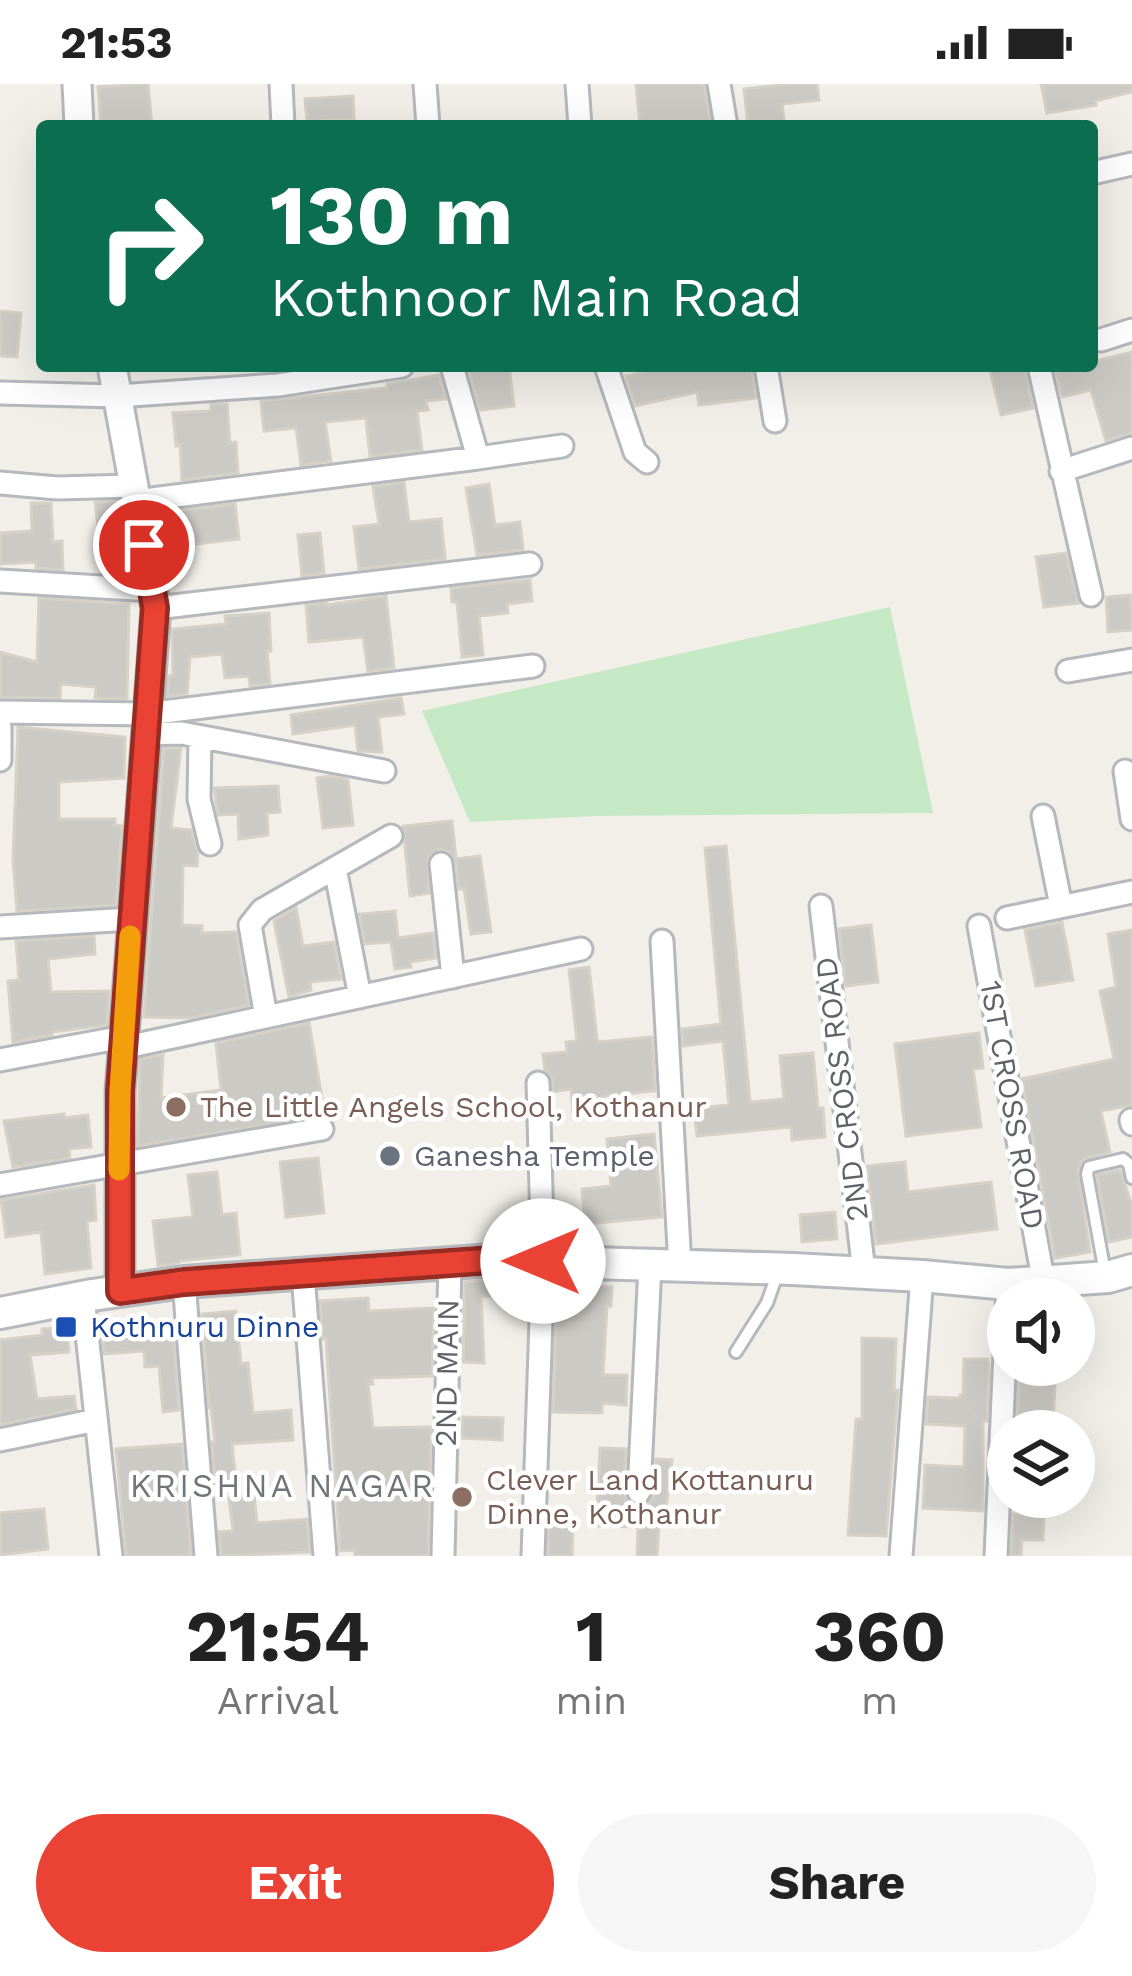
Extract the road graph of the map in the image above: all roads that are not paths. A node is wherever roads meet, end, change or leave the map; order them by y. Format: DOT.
graph roads {
  1 [pos="77,84"];
  2 [pos="280,84"];
  3 [pos="424,84"];
  4 [pos="577,84"];
  5 [pos="719,84"];
  6 [pos="79,120"];
  7 [pos="283,120"];
  8 [pos="427,120"];
  9 [pos="580,120"];
  10 [pos="725,120"];
  11 [pos="1132,164"];
  12 [pos="1098,171"];
  13 [pos="1132,330"];
  14 [pos="1101,340"];
  15 [pos="113,372"];
  16 [pos="363,372"];
  17 [pos="454,372"];
  18 [pos="608,372"];
  19 [pos="767,372"];
  20 [pos="1040,372"];
  21 [pos="0,393"];
  22 [pos="117,396"];
  23 [pos="776,421"];
  24 [pos="562,446"];
  25 [pos="1132,448"];
  26 [pos="478,458"];
  27 [pos="647,463"];
  28 [pos="1061,471"];
  29 [pos="0,483"];
  30 [pos="135,493"];
  31 [pos="530,564"];
  32 [pos="0,581"];
  33 [pos="1091,595"];
  34 [pos="154,599"];
  35 [pos="1132,660"];
  36 [pos="533,667"];
  37 [pos="1068,671"];
  38 [pos="0,712"];
  39 [pos="146,724"];
  40 [pos="0,727"];
  41 [pos="200,737"];
  42 [pos="0,760"];
  43 [pos="384,771"];
  44 [pos="1126,771"];
  45 [pos="1043,816"];
  46 [pos="1132,820"];
  47 [pos="391,836"];
  48 [pos="210,844"];
  49 [pos="441,864"];
  50 [pos="335,868"];
  51 [pos="1132,892"];
  52 [pos="821,906"];
  53 [pos="1061,907"];
  54 [pos="1007,917"];
  55 [pos="131,919"];
  56 [pos="980,926"];
  57 [pos="0,927"];
  58 [pos="662,941"];
  59 [pos="581,950"];
  60 [pos="453,977"];
  61 [pos="360,997"];
  62 [pos="266,1018"];
  63 [pos="123,1043"];
  64 [pos="0,1060"];
  65 [pos="538,1083"];
  66 [pos="322,1129"];
  67 [pos="118,1163"];
  68 [pos="1132,1178"];
  69 [pos="0,1185"];
  70 [pos="543,1261"];
  71 [pos="450,1263"];
  72 [pos="665,1266"];
  73 [pos="779,1269"];
  74 [pos="864,1272"];
  75 [pos="303,1274"];
  76 [pos="1119,1274"];
  77 [pos="922,1276"];
  78 [pos="1043,1278"];
  79 [pos="1089,1278"];
  80 [pos="184,1282"];
  81 [pos="987,1282"];
  82 [pos="120,1291"];
  83 [pos="83,1297"];
  84 [pos="0,1313"];
  85 [pos="736,1352"];
  86 [pos="1004,1386"];
  87 [pos="96,1420"];
  88 [pos="0,1440"];
  89 [pos="639,1492"];
  90 [pos="108,1556"];
  91 [pos="206,1556"];
  92 [pos="325,1556"];
  93 [pos="443,1556"];
  94 [pos="533,1556"];
  95 [pos="902,1556"];
  96 [pos="996,1556"];
  1 -- 6 [label="street"];
  2 -- 7 [label="street"];
  3 -- 8 [label="street"];
  4 -- 9 [label="street"];
  5 -- 10 [label="street"];
  11 -- 12 [label="street"];
  13 -- 14 [label="street"];
  15 -- 22 [label="street"];
  16 -- 22 [label="street"];
  17 -- 26 [label="street"];
  18 -- 27 [label="street"];
  19 -- 23 [label="street"];
  20 -- 28 [label="street"];
  21 -- 22 [label="street"];
  22 -- 30 [label="street"];
  24 -- 26 [label="street"];
  25 -- 28 [label="street"];
  26 -- 30 [label="street"];
  28 -- 33 [label="street"];
  29 -- 30 [label="street"];
  30 -- 34 [label="street"];
  31 -- 34 [label="street"];
  32 -- 34 [label="street"];
  34 -- 39 [label="street"];
  35 -- 37 [label="street"];
  36 -- 39 [label="street"];
  38 -- 39 [label="street"];
  39 -- 41 [label="street"];
  39 -- 55 [label="street"];
  40 -- 42 [label="street"];
  41 -- 43 [label="street"];
  41 -- 48 [label="street"];
  44 -- 46 [label="street"];
  45 -- 53 [label="street"];
  47 -- 50 [label="street"];
  49 -- 60 [label="street"];
  50 -- 61 [label="street"];
  50 -- 62 [label="street"];
  51 -- 53 [label="street"];
  52 -- 74 [label="street, 2ND CROSS ROAD"];
  53 -- 54 [label="street"];
  55 -- 57 [label="street"];
  55 -- 63 [label="street"];
  56 -- 78 [label="street, 1ST CROSS ROAD"];
  58 -- 72 [label="street"];
  59 -- 60 [label="street"];
  60 -- 61 [label="street"];
  61 -- 62 [label="street"];
  62 -- 63 [label="street"];
  63 -- 64 [label="street"];
  63 -- 67 [label="street"];
  65 -- 70 [label="street"];
  66 -- 67 [label="street"];
  67 -- 69 [label="street"];
  67 -- 82 [label="street"];
  68 -- 76 [label="lane"];
  70 -- 71 [label="main road"];
  70 -- 72 [label="main road"];
  70 -- 94 [label="street"];
  71 -- 75 [label="main road"];
  71 -- 93 [label="street, 2ND MAIN"];
  72 -- 73 [label="main road"];
  72 -- 89 [label="street"];
  73 -- 74 [label="main road"];
  73 -- 85 [label="lane"];
  74 -- 77 [label="main road"];
  75 -- 80 [label="main road"];
  75 -- 92 [label="street"];
  76 -- 79 [label="main road"];
  77 -- 81 [label="main road"];
  77 -- 95 [label="street"];
  80 -- 82 [label="main road"];
  80 -- 91 [label="street"];
  82 -- 83 [label="main road"];
  83 -- 84 [label="main road"];
  83 -- 87 [label="street"];
  86 -- 96 [label="street"];
  87 -- 88 [label="street"];
  87 -- 90 [label="street"];
}
